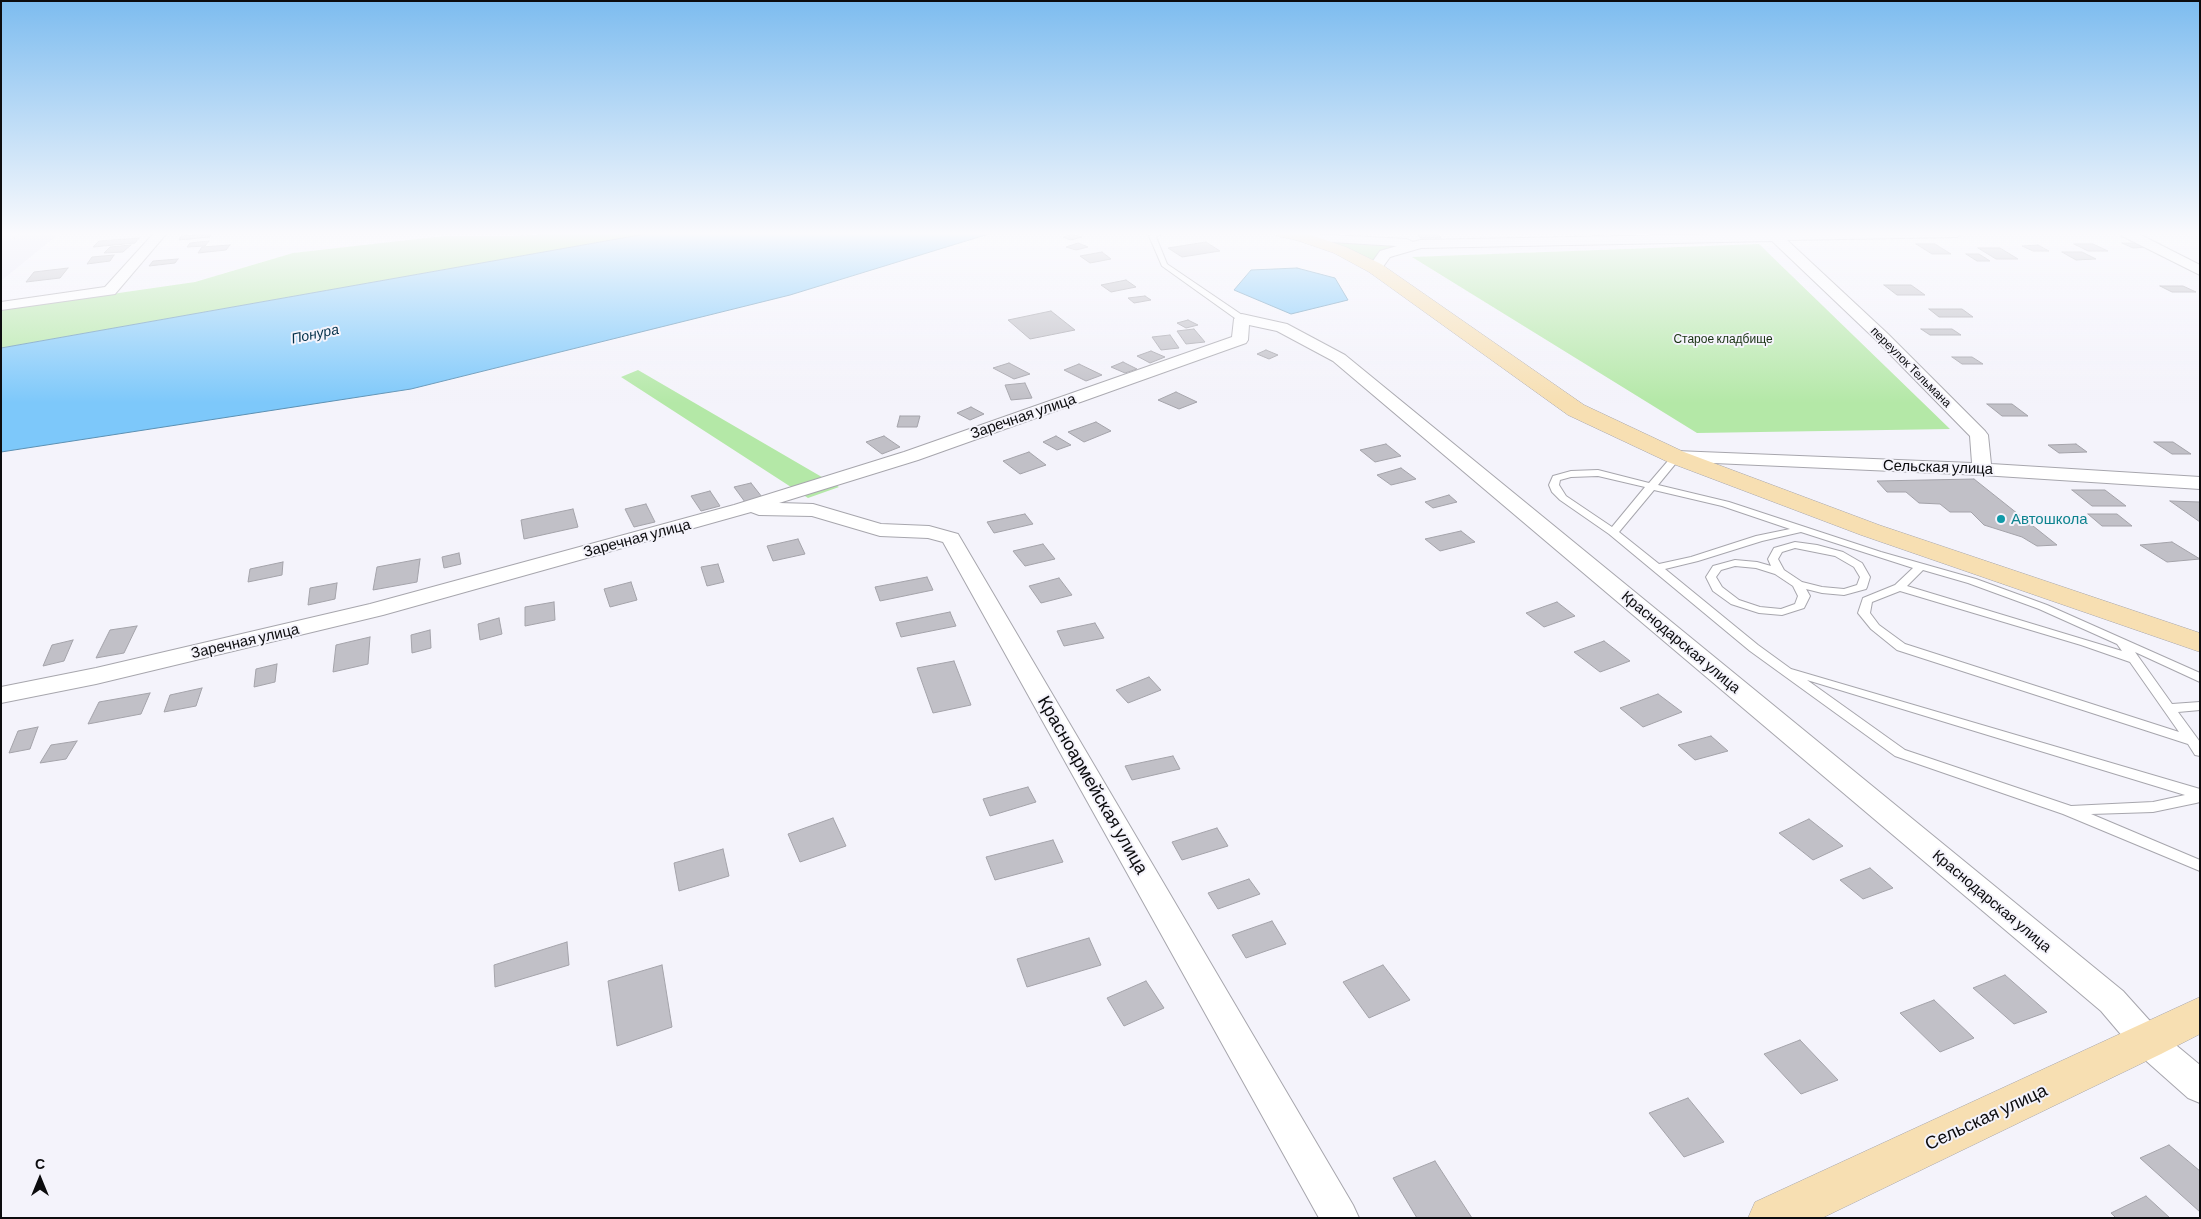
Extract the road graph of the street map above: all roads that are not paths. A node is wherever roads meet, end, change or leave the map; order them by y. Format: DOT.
graph roads {
  1 [pos="111,290"];
  2 [pos="1199,290"];
  3 [pos="1405,290"];
  4 [pos="1832,290"];
  5 [pos="1,306"];
  6 [pos="1242,320"];
  7 [pos="1676,457"];
  8 [pos="1982,469"];
  9 [pos="2200,483"];
  10 [pos="1651,488"];
  11 [pos="741,509"];
  12 [pos="1804,529"];
  13 [pos="1613,532"];
  14 [pos="1817,548"];
  15 [pos="1839,554"];
  16 [pos="1877,554"];
  17 [pos="1921,566"];
  18 [pos="1656,568"];
  19 [pos="1779,572"];
  20 [pos="1798,584"];
  21 [pos="1899,586"];
  22 [pos="2121,641"];
  23 [pos="2200,643"];
  24 [pos="2134,659"];
  25 [pos="1784,670"];
  26 [pos="2200,678"];
  27 [pos="1,695"];
  28 [pos="2200,706"];
  29 [pos="2169,708"];
  30 [pos="2192,741"];
  31 [pos="2200,752"];
  32 [pos="2200,794"];
  33 [pos="2068,810"];
  34 [pos="2200,866"];
  35 [pos="2200,1014"];
  36 [pos="2147,1042"];
  37 [pos="2200,1087"];
  38 [pos="1340,1218"];
  39 [pos="1771,1218"];
  1 -- 5 [label="street"];
  2 -- 6 [label="lane, Краснодарская улица"];
  3 -- 7 [label="street"];
  4 -- 8 [label="street, переулок Тельмана"];
  6 -- 11 [label="street, Заречная улица"];
  6 -- 36 [label="street, Краснодарская улица"];
  7 -- 8 [label="street, Сельская улица"];
  7 -- 10 [label="lane"];
  7 -- 23 [label="street"];
  8 -- 9 [label="street, Сельская улица"];
  10 -- 12 [label="lane"];
  10 -- 13 [label="lane"];
  10 -- 13 [label="lane"];
  11 -- 27 [label="street, Заречная улица"];
  11 -- 38 [label="street, Красноармейская улица"];
  12 -- 14 [label="lane"];
  12 -- 16 [label="lane"];
  12 -- 18 [label="lane"];
  13 -- 18 [label="lane"];
  14 -- 15 [label="lane"];
  14 -- 19 [label="lane"];
  15 -- 16 [label="lane"];
  15 -- 20 [label="lane"];
  16 -- 17 [label="lane"];
  17 -- 21 [label="lane"];
  17 -- 22 [label="lane"];
  18 -- 25 [label="lane"];
  19 -- 20 [label="lane"];
  19 -- 20 [label="lane"];
  21 -- 24 [label="lane"];
  21 -- 30 [label="lane"];
  22 -- 24 [label="lane"];
  22 -- 26 [label="lane"];
  24 -- 29 [label="lane"];
  25 -- 32 [label="lane"];
  25 -- 33 [label="lane"];
  28 -- 29 [label="lane"];
  29 -- 30 [label="lane"];
  30 -- 31 [label="lane"];
  32 -- 33 [label="lane"];
  33 -- 34 [label="lane"];
  35 -- 36 [label="street, Сельская улица"];
  36 -- 37 [label="street, Краснодарская улица"];
  36 -- 39 [label="street, Сельская улица"];
}
